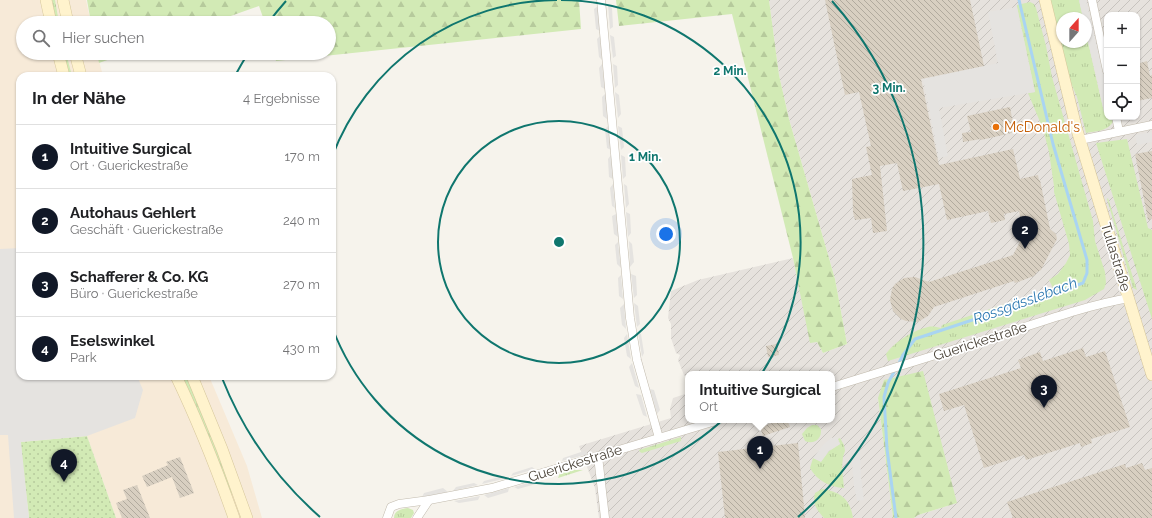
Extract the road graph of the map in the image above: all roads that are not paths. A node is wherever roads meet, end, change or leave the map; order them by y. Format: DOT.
graph roads {
  1 [pos="46,0"];
  2 [pos="63,0"];
  3 [pos="602,0"];
  4 [pos="1045,0"];
  5 [pos="1092,0"];
  6 [pos="49,16"];
  7 [pos="66,16"];
  8 [pos="1104,57"];
  9 [pos="60,60"];
  10 [pos="77,60"];
  11 [pos="63,72"];
  12 [pos="80,72"];
  13 [pos="1117,120"];
  14 [pos="1152,125"];
  15 [pos="1119,131"];
  16 [pos="1080,140"];
  17 [pos="1129,298"];
  18 [pos="1152,375"];
  19 [pos="178,380"];
  20 [pos="194,380"];
  21 [pos="835,386"];
  22 [pos="709,423"];
  23 [pos="659,438"];
  24 [pos="598,456"];
  25 [pos="429,500"];
  26 [pos="234,518"];
  27 [pos="247,518"];
  28 [pos="387,518"];
  29 [pos="417,518"];
  30 [pos="605,518"];
  1 -- 6 [label="main road"];
  2 -- 7 [label="main road"];
  3 -- 23 [label="street"];
  4 -- 16 [label="main road, Tullastraße"];
  5 -- 8 [label="street"];
  9 -- 11 [label="main road"];
  10 -- 12 [label="main road"];
  13 -- 15 [label="street"];
  14 -- 15 [label="street"];
  15 -- 16 [label="street"];
  16 -- 17 [label="main road, Tullastraße"];
  17 -- 18 [label="main road, Tullastraße"];
  17 -- 21 [label="street, Guerickestraße"];
  19 -- 26 [label="main road"];
  20 -- 27 [label="main road"];
  22 -- 23 [label="street, Guerickestraße"];
  23 -- 24 [label="street, Guerickestraße"];
  24 -- 25 [label="street, Guerickestraße"];
  24 -- 30 [label="street"];
  25 -- 28 [label="street, Guerickestraße"];
  25 -- 29 [label="street"];
}
